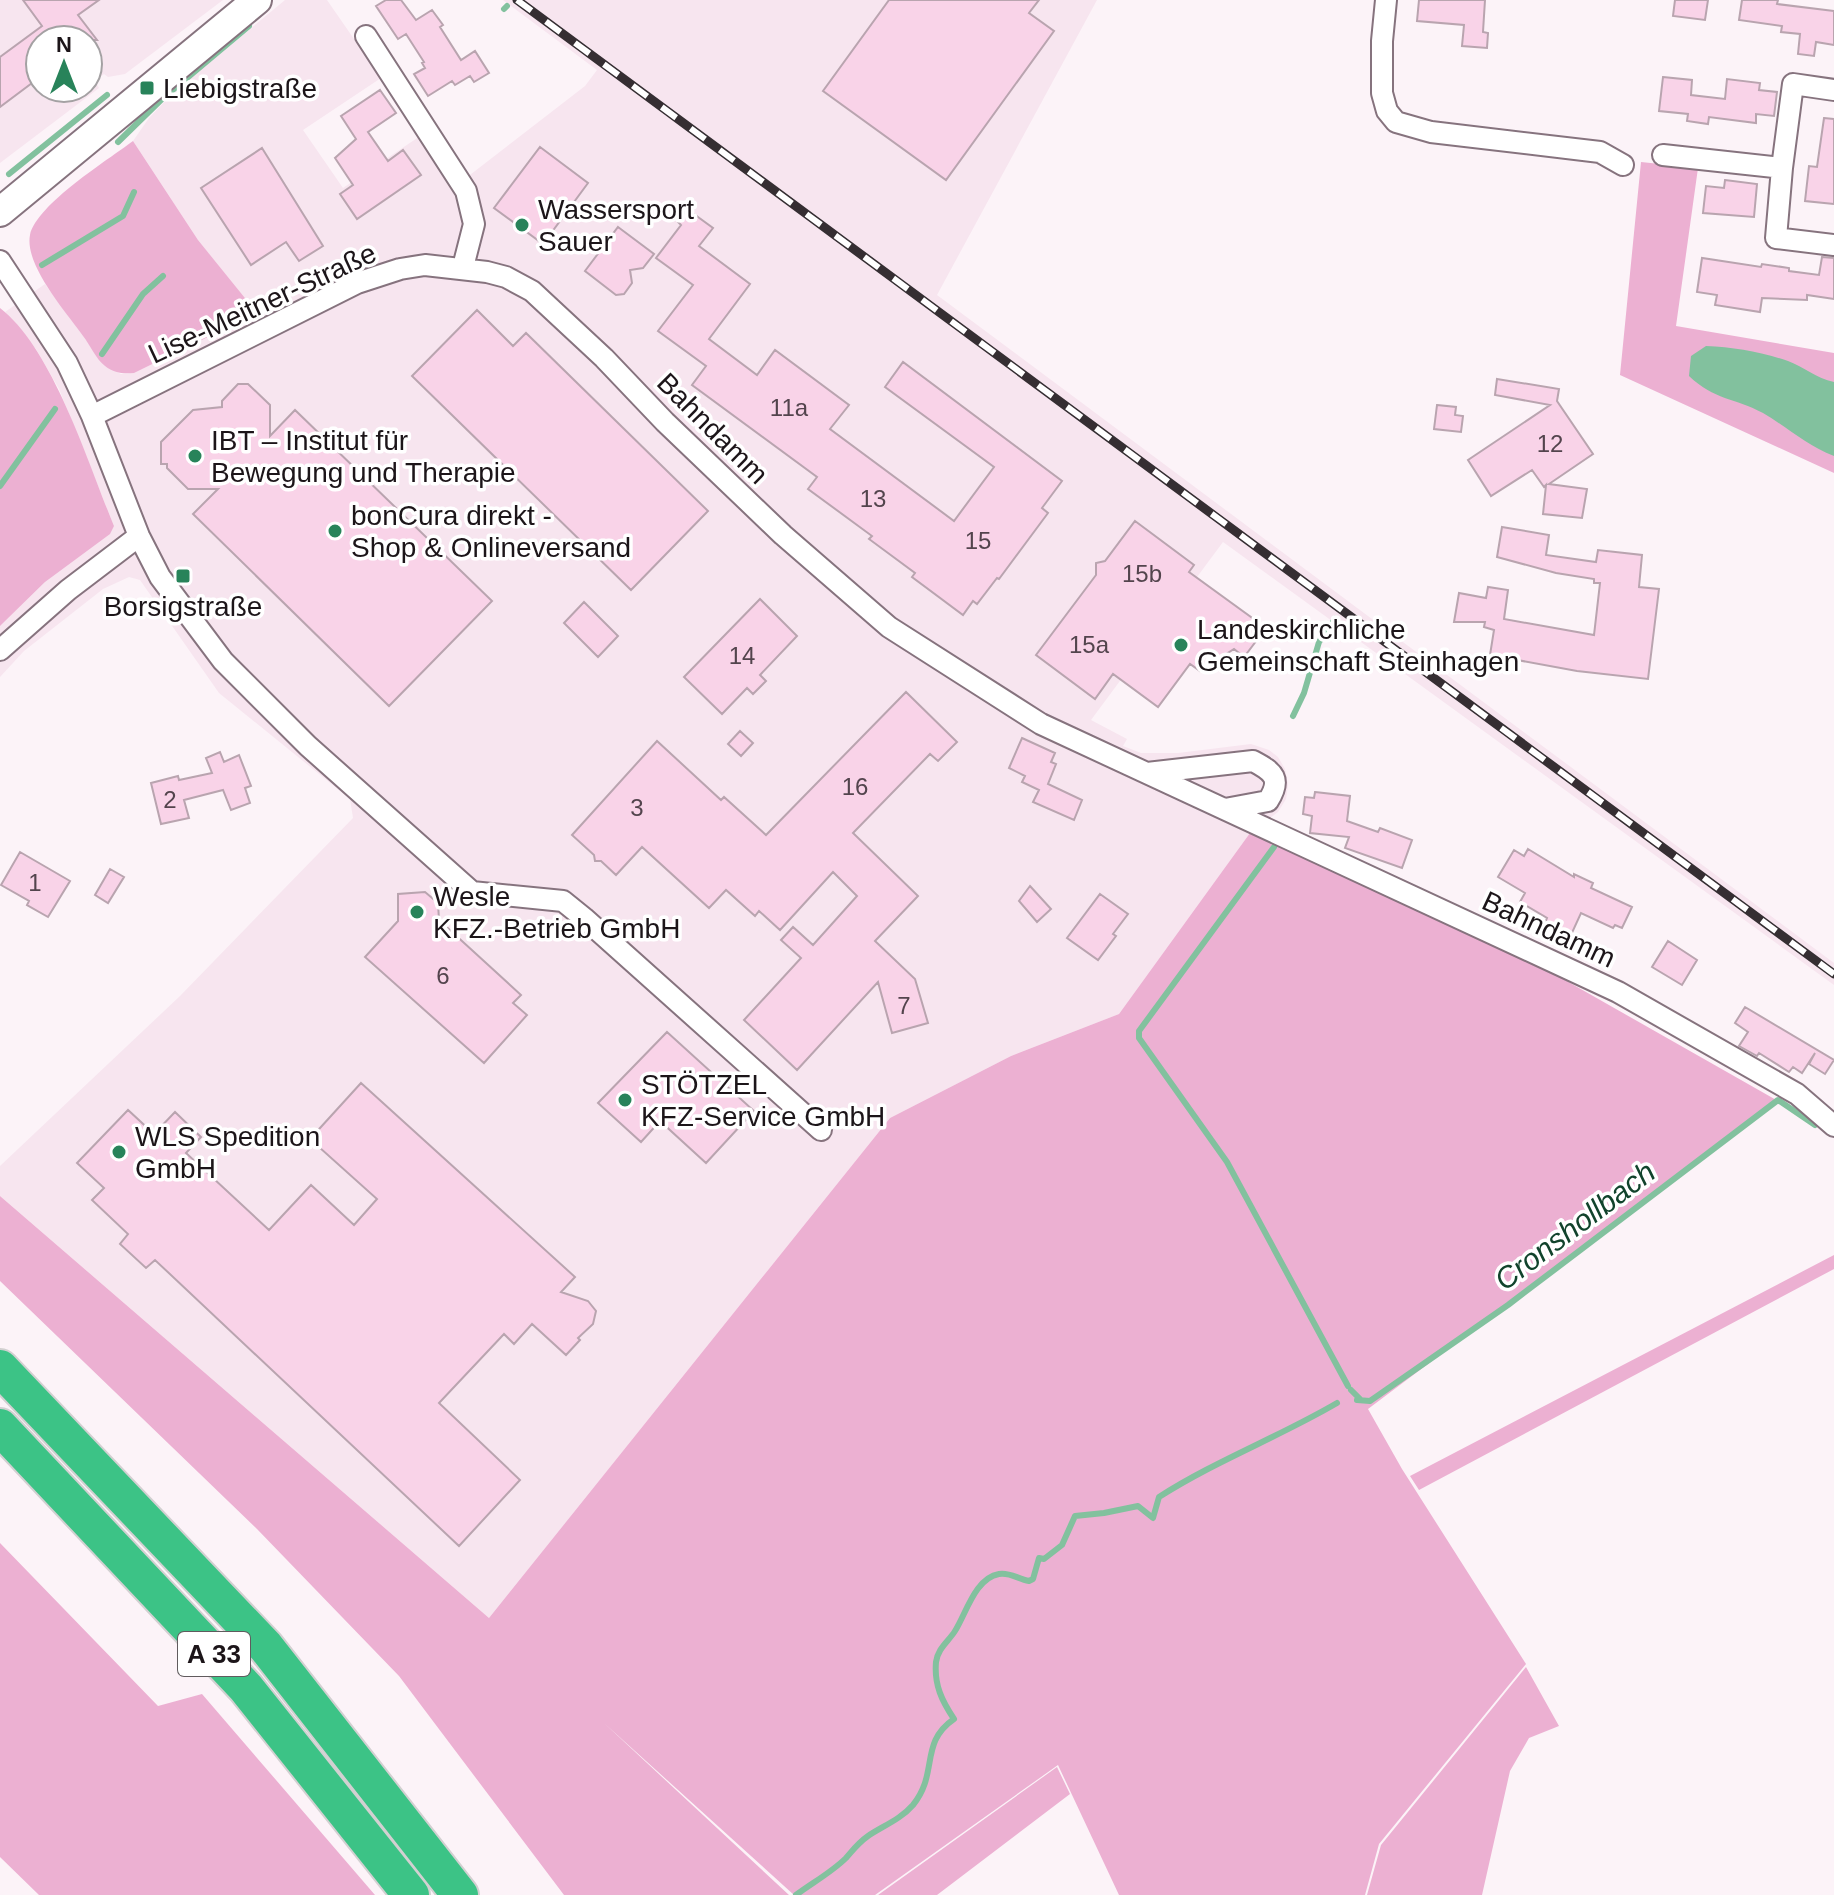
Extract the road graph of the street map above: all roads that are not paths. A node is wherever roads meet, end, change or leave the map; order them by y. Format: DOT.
graph roads {
  1 [pos="257,0"];
  2 [pos="1386,0"];
  3 [pos="366,36"];
  4 [pos="1834,90"];
  5 [pos="1663,155"];
  6 [pos="1623,165"];
  7 [pos="1782,168"];
  8 [pos="0,212"];
  9 [pos="1834,245"];
  10 [pos="0,261"];
  11 [pos="463,267"];
  12 [pos="92,416"];
  13 [pos="139,536"];
  14 [pos="0,650"];
  15 [pos="1147,773"];
  16 [pos="1225,809"];
  17 [pos="1834,1126"];
  18 [pos="821,1130"];
  19 [pos="0,1368"];
  20 [pos="0,1427"];
  21 [pos="411,1895"];
  22 [pos="460,1895"];
  1 -- 8 [label="main road"];
  2 -- 6 [label="street"];
  3 -- 11 [label="street"];
  4 -- 7 [label="street"];
  5 -- 7 [label="street"];
  7 -- 9 [label="street"];
  10 -- 12 [label="street"];
  11 -- 12 [label="street, Lise-Meitner-Straße"];
  11 -- 15 [label="street, Bahndamm"];
  12 -- 13 [label="street"];
  13 -- 14 [label="street"];
  13 -- 18 [label="street"];
  15 -- 16 [label="street, Bahndamm"];
  15 -- 16 [label="street"];
  16 -- 17 [label="street, Bahndamm"];
  19 -- 22 [label="highway, A 33"];
  20 -- 21 [label="highway, A 33"];
}
